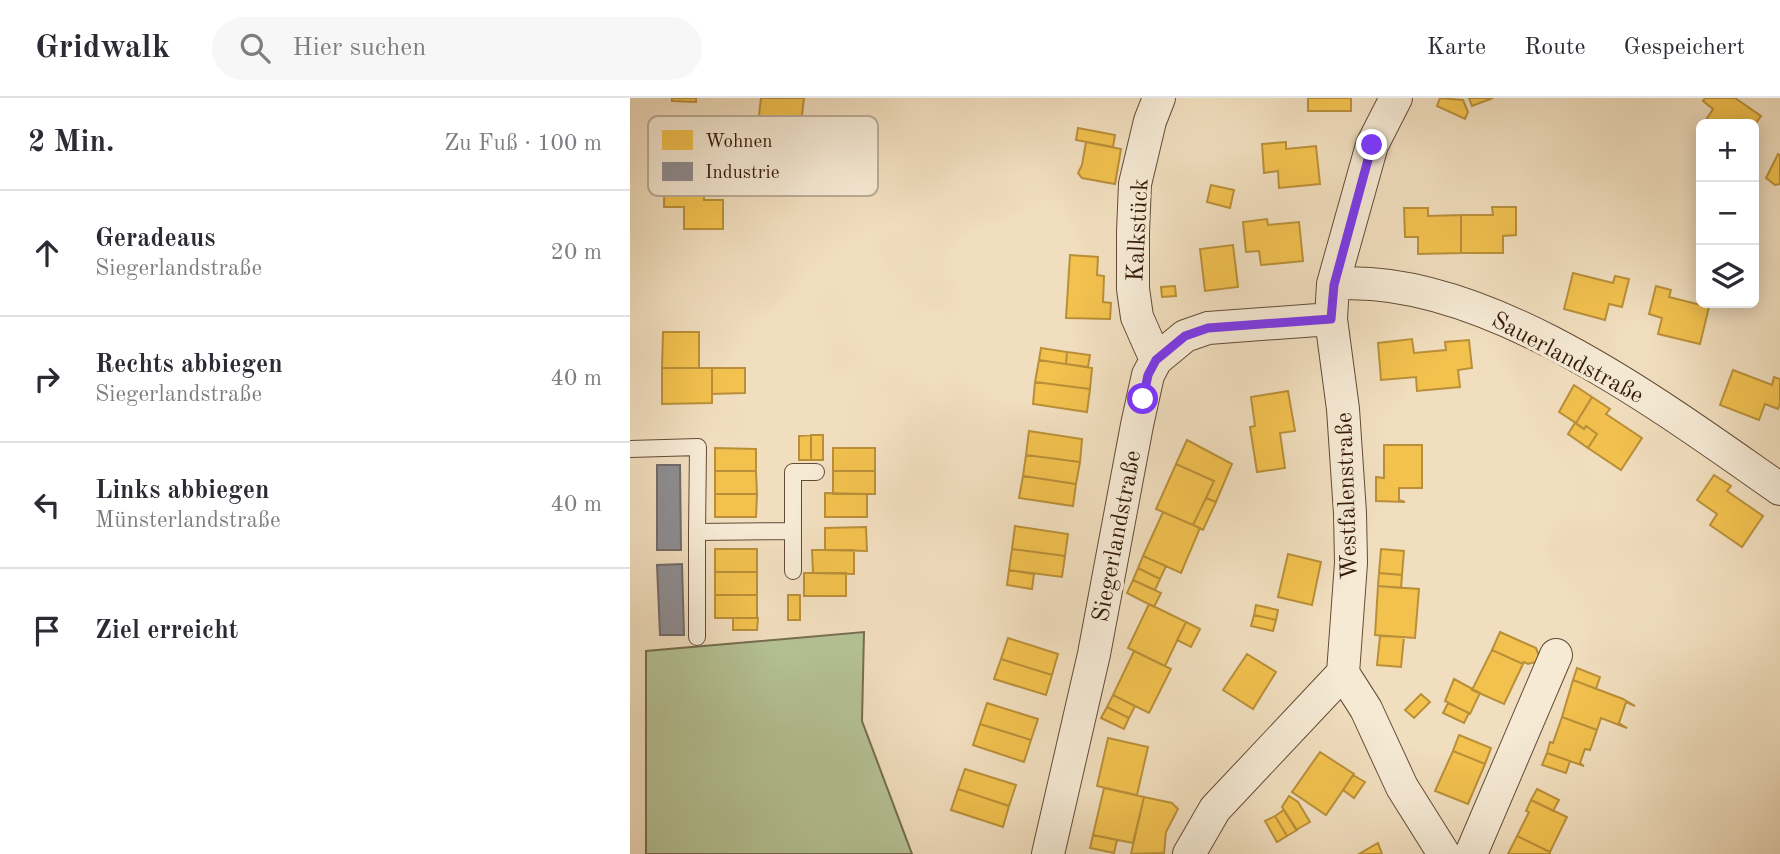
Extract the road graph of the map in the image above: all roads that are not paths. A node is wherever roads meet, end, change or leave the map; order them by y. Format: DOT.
graph roads {
  1 [pos="1159,98"];
  2 [pos="1396,98"];
  3 [pos="1334,285"];
  4 [pos="1331,319"];
  5 [pos="1156,360"];
  6 [pos="630,449"];
  7 [pos="816,472"];
  8 [pos="1780,489"];
  9 [pos="793,531"];
  10 [pos="697,533"];
  11 [pos="793,571"];
  12 [pos="697,636"];
  13 [pos="1556,655"];
  14 [pos="1343,673"];
  15 [pos="1048,854"];
  16 [pos="1189,854"];
  17 [pos="1444,854"];
  18 [pos="1471,854"];
  1 -- 5 [label="street, Kalkstück"];
  2 -- 3 [label="street, Westfalenstraße"];
  3 -- 4 [label="street, Westfalenstraße"];
  3 -- 8 [label="street, Sauerlandstraße"];
  4 -- 5 [label="street"];
  4 -- 14 [label="street, Westfalenstraße"];
  5 -- 15 [label="street, Siegerlandstraße"];
  6 -- 10 [label="lane"];
  7 -- 9 [label="lane"];
  9 -- 10 [label="lane"];
  9 -- 11 [label="lane"];
  10 -- 12 [label="lane"];
  13 -- 18 [label="street"];
  14 -- 16 [label="street"];
  14 -- 17 [label="street"];
}
